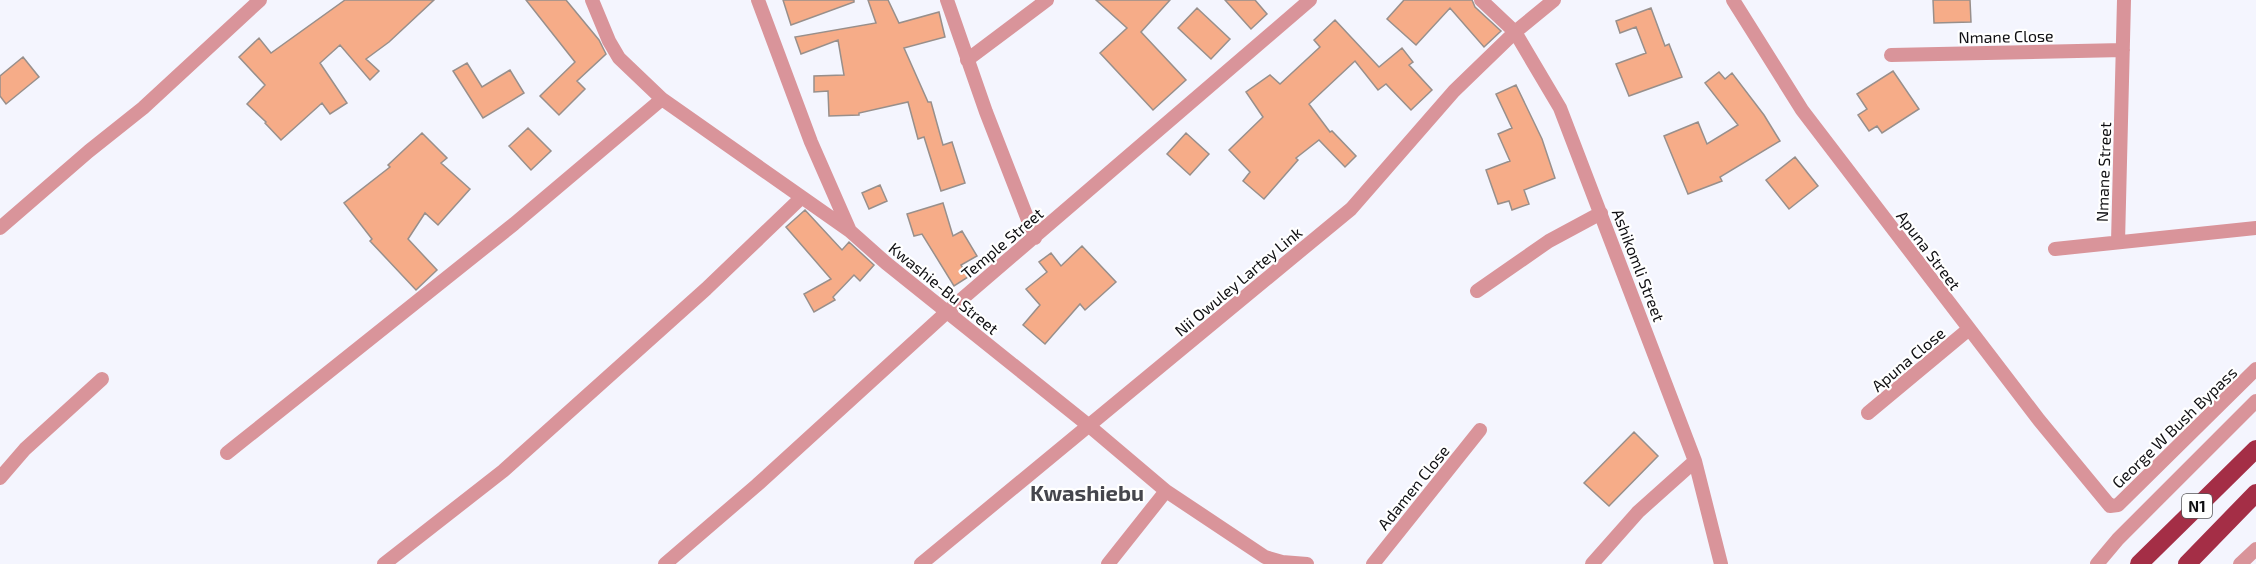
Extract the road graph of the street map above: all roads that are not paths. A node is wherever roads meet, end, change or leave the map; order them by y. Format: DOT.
graph roads {
  1 [pos="260,0"];
  2 [pos="592,0"];
  3 [pos="758,0"];
  4 [pos="947,0"];
  5 [pos="1047,0"];
  6 [pos="1310,0"];
  7 [pos="1481,0"];
  8 [pos="1554,0"];
  9 [pos="1733,0"];
  10 [pos="2124,0"];
  11 [pos="1515,32"];
  12 [pos="2123,50"];
  13 [pos="1891,55"];
  14 [pos="967,60"];
  15 [pos="662,99"];
  16 [pos="801,198"];
  17 [pos="1601,213"];
  18 [pos="0,228"];
  19 [pos="2256,228"];
  20 [pos="850,231"];
  21 [pos="1035,238"];
  22 [pos="2118,242"];
  23 [pos="2055,249"];
  24 [pos="1477,291"];
  25 [pos="948,311"];
  26 [pos="1969,329"];
  27 [pos="2256,369"];
  28 [pos="102,379"];
  29 [pos="2256,401"];
  30 [pos="1868,413"];
  31 [pos="1088,425"];
  32 [pos="1480,430"];
  33 [pos="2256,449"];
  34 [pos="227,453"];
  35 [pos="1695,461"];
  36 [pos="0,478"];
  37 [pos="1166,491"];
  38 [pos="2256,493"];
  39 [pos="2114,506"];
  40 [pos="2256,549"];
  41 [pos="384,564"];
  42 [pos="665,564"];
  43 [pos="921,564"];
  44 [pos="1108,564"];
  45 [pos="1307,564"];
  46 [pos="1372,564"];
  47 [pos="1592,564"];
  48 [pos="1721,564"];
  49 [pos="2097,564"];
  50 [pos="2139,564"];
  51 [pos="2187,564"];
  52 [pos="2240,564"];
  1 -- 18 [label="street"];
  2 -- 15 [label="street, Kwashie-Bu Street"];
  3 -- 20 [label="street"];
  4 -- 14 [label="street"];
  5 -- 14 [label="street"];
  6 -- 21 [label="street, Temple Street"];
  7 -- 11 [label="street, Ashikomli Street"];
  8 -- 11 [label="street, Nii Owuley Lartey Link"];
  9 -- 26 [label="street, Apuna Street"];
  10 -- 12 [label="street, Nmane Street"];
  11 -- 17 [label="street, Ashikomli Street"];
  11 -- 31 [label="street, Nii Owuley Lartey Link"];
  12 -- 13 [label="street, Nmane Close"];
  12 -- 22 [label="street, Nmane Street"];
  14 -- 21 [label="street"];
  15 -- 16 [label="street, Kwashie-Bu Street"];
  15 -- 34 [label="street"];
  16 -- 20 [label="street, Kwashie-Bu Street"];
  16 -- 41 [label="street"];
  17 -- 24 [label="street"];
  17 -- 35 [label="street, Ashikomli Street"];
  19 -- 22 [label="street, Nmane Street"];
  20 -- 25 [label="street, Kwashie-Bu Street"];
  21 -- 25 [label="street, Temple Street"];
  22 -- 23 [label="street"];
  25 -- 31 [label="street, Kwashie-Bu Street"];
  25 -- 42 [label="street, Temple Street"];
  26 -- 30 [label="street, Apuna Close"];
  26 -- 39 [label="street, Apuna Street"];
  27 -- 39 [label="street, George W Bush Bypass"];
  28 -- 36 [label="street"];
  29 -- 49 [label="street"];
  31 -- 37 [label="street, Kwashie-Bu Street"];
  31 -- 43 [label="street, Nii Owuley Lartey Link"];
  32 -- 46 [label="street, Adamen Close"];
  33 -- 50 [label="highway, N1"];
  35 -- 47 [label="street"];
  35 -- 48 [label="street, Ashikomli Street"];
  37 -- 44 [label="street"];
  37 -- 45 [label="street, Kwashie-Bu Street"];
  38 -- 51 [label="highway, N1"];
  40 -- 52 [label="street"];
}
